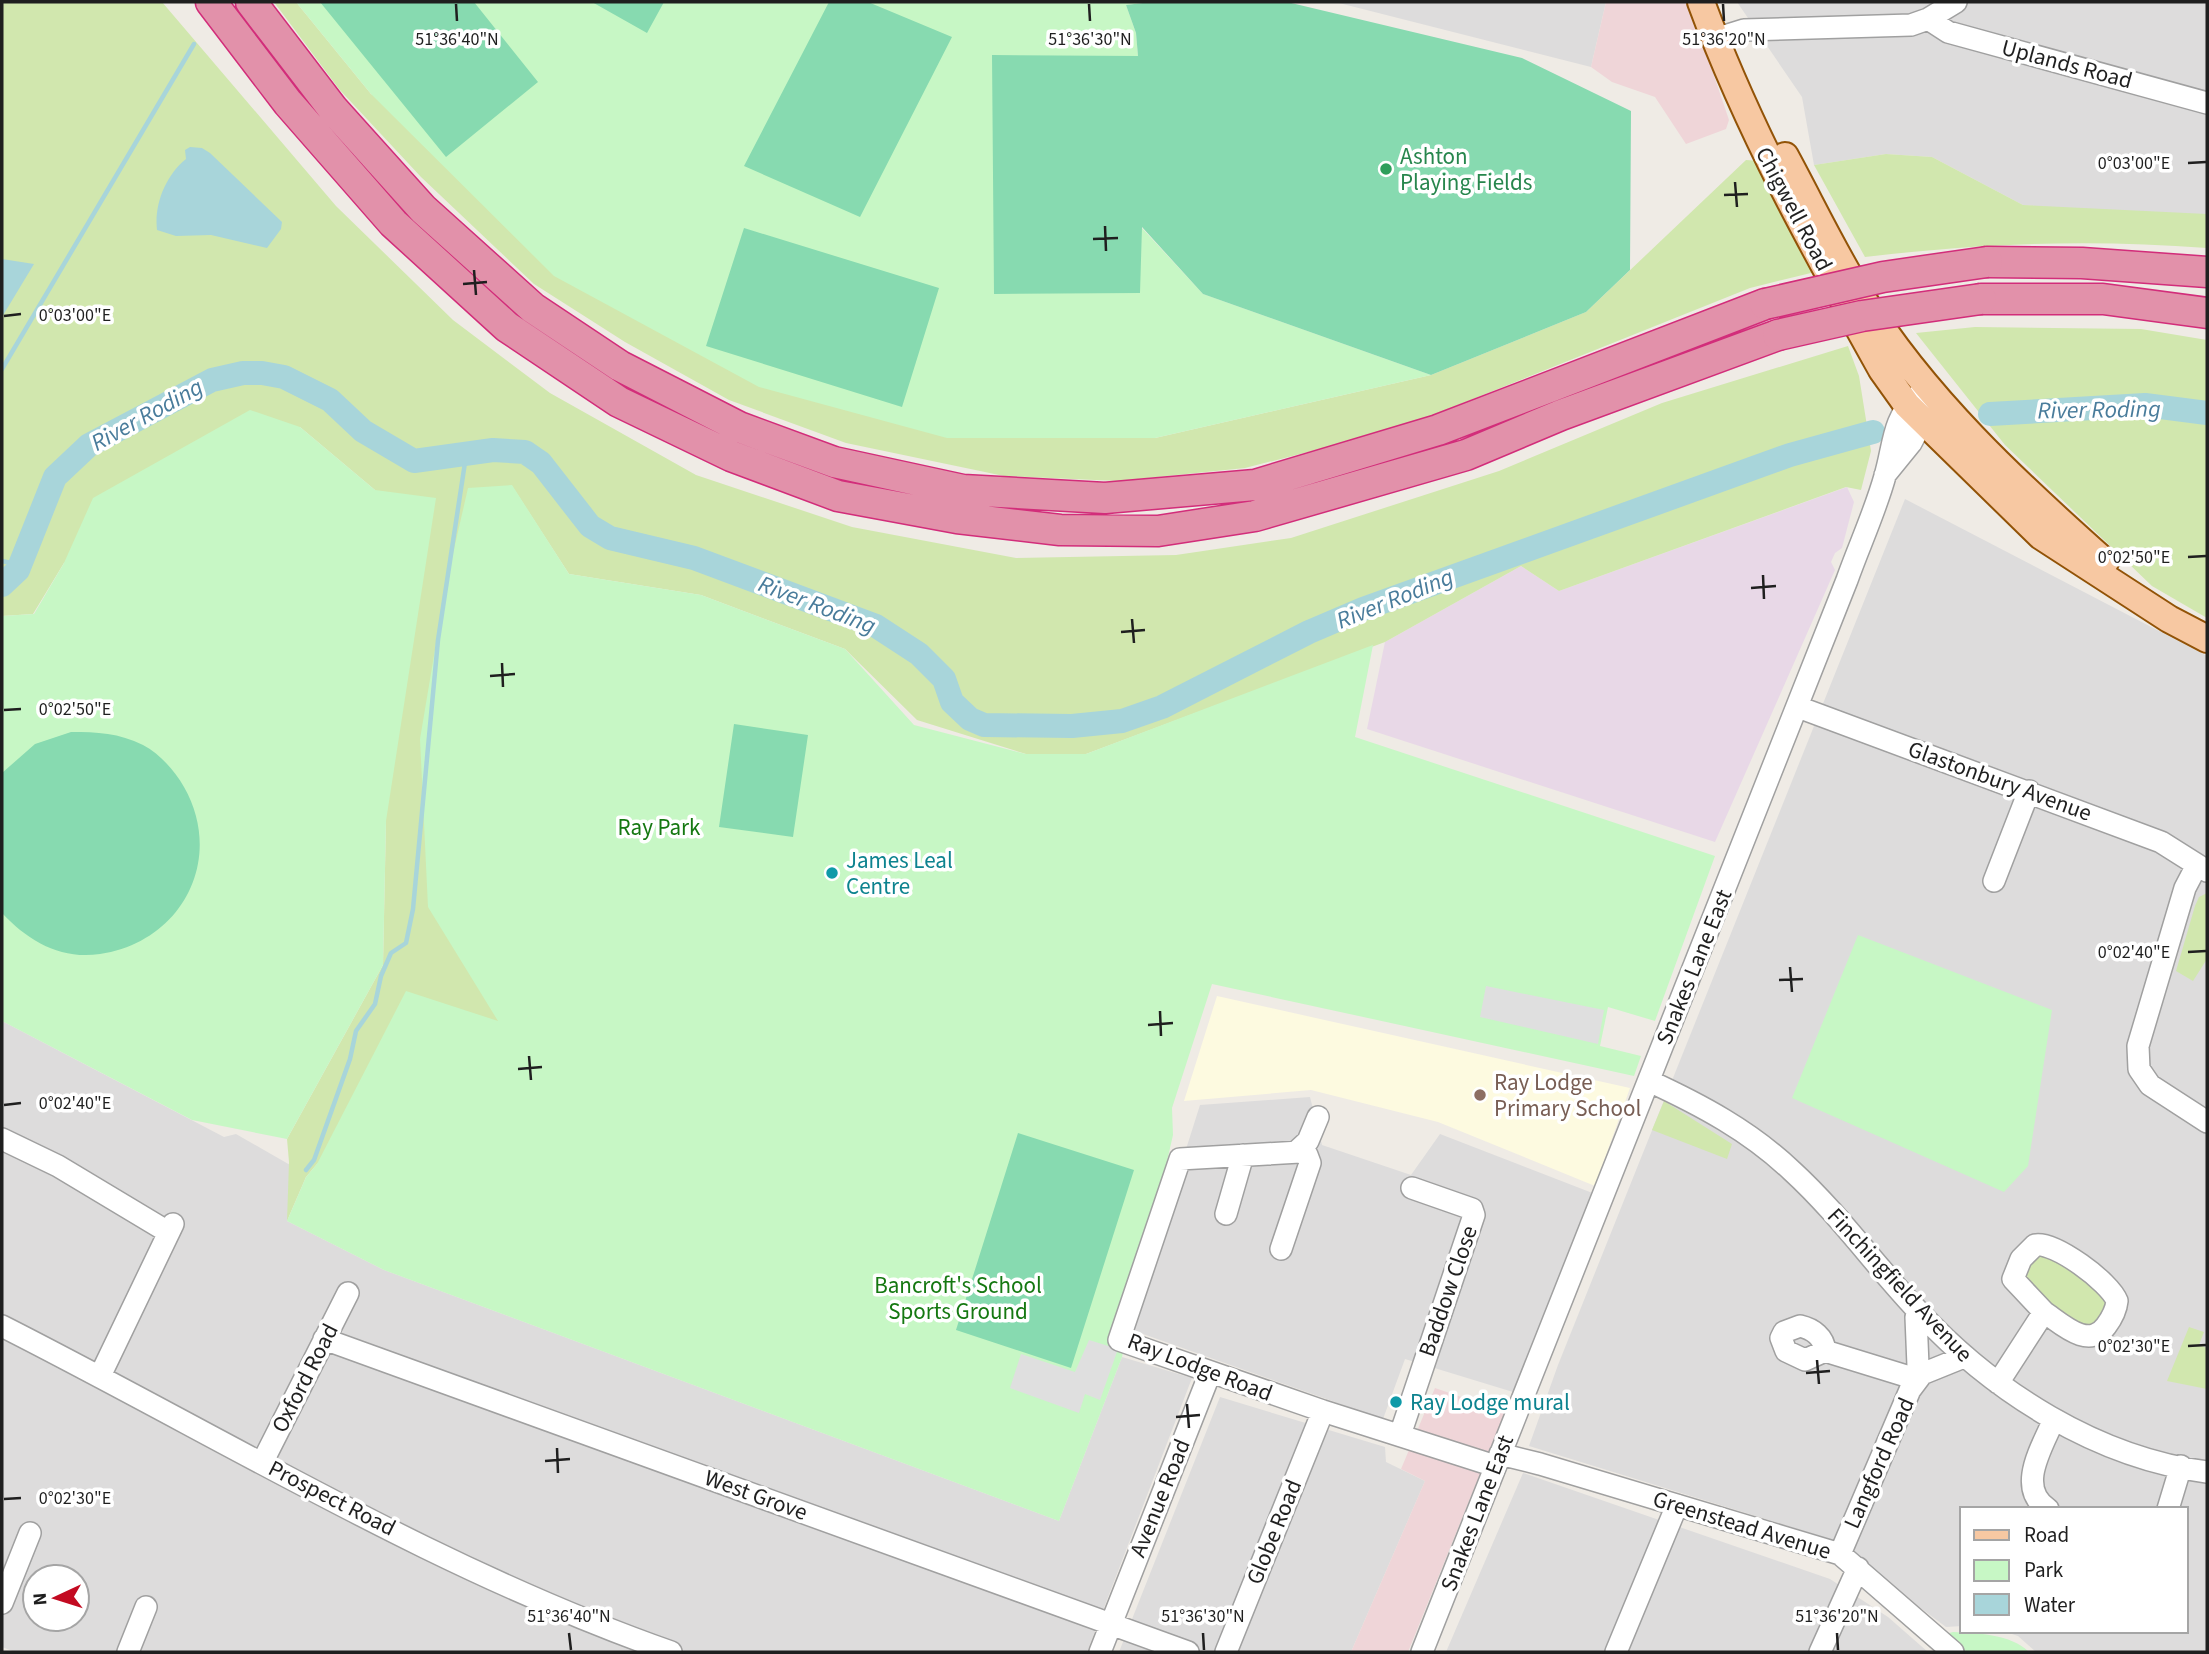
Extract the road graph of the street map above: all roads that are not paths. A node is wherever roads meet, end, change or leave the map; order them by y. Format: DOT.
graph roads {
  1 [pos="211,2"];
  2 [pos="251,2"];
  3 [pos="1701,2"];
  4 [pos="1707,2"];
  5 [pos="1956,2"];
  6 [pos="1928,19"];
  7 [pos="1719,37"];
  8 [pos="2207,103"];
  9 [pos="2207,272"];
  10 [pos="2207,313"];
  11 [pos="1933,392"];
  12 [pos="1916,413"];
  13 [pos="2169,619"];
  14 [pos="2207,639"];
  15 [pos="1798,707"];
  16 [pos="2029,791"];
  17 [pos="2202,868"];
  18 [pos="1994,881"];
  19 [pos="1649,1081"];
  20 [pos="1318,1116"];
  21 [pos="2207,1122"];
  22 [pos="2,1139"];
  23 [pos="1298,1152"];
  24 [pos="1243,1155"];
  25 [pos="1412,1188"];
  26 [pos="1226,1214"];
  27 [pos="1281,1249"];
  28 [pos="348,1293"];
  29 [pos="2044,1312"];
  30 [pos="1920,1313"];
  31 [pos="2,1326"];
  32 [pos="324,1339"];
  33 [pos="1825,1351"];
  34 [pos="1964,1357"];
  35 [pos="1210,1373"];
  36 [pos="100,1376"];
  37 [pos="1919,1376"];
  38 [pos="1998,1383"];
  39 [pos="1323,1411"];
  40 [pos="2054,1419"];
  41 [pos="1400,1435"];
  42 [pos="1497,1460"];
  43 [pos="262,1463"];
  44 [pos="2180,1466"];
  45 [pos="2207,1472"];
  46 [pos="1677,1505"];
  47 [pos="2045,1507"];
  48 [pos="2169,1507"];
  49 [pos="30,1533"];
  50 [pos="1840,1554"];
  51 [pos="1858,1568"];
  52 [pos="2,1603"];
  53 [pos="146,1607"];
  54 [pos="1110,1623"];
  55 [pos="128,1652"];
  56 [pos="671,1652"];
  57 [pos="1100,1652"];
  58 [pos="1188,1652"];
  59 [pos="1226,1652"];
  60 [pos="1422,1652"];
  61 [pos="1616,1652"];
  62 [pos="1820,1652"];
  63 [pos="1952,1652"];
  1 -- 10 [label="highway, bridge"];
  2 -- 9 [label="highway, bridge"];
  3 -- 7 [label="main road, Chigwell Road"];
  4 -- 7 [label="main road, Chigwell Road"];
  5 -- 6 [label="street"];
  6 -- 7 [label="street"];
  6 -- 8 [label="street, Uplands Road"];
  7 -- 11 [label="main road, Chigwell Road"];
  7 -- 12 [label="main road, Chigwell Road"];
  11 -- 12 [label="street"];
  11 -- 13 [label="main road, Chigwell Road"];
  12 -- 13 [label="main road, Chigwell Road"];
  12 -- 15 [label="street, Snakes Lane East"];
  13 -- 14 [label="main road, Chigwell Road"];
  15 -- 16 [label="street, Glastonbury Avenue"];
  15 -- 19 [label="street, Snakes Lane East"];
  16 -- 17 [label="street, Glastonbury Avenue"];
  16 -- 18 [label="street"];
  17 -- 21 [label="street"];
  19 -- 30 [label="street, Finchingfield Avenue"];
  19 -- 42 [label="street, Snakes Lane East"];
  20 -- 23 [label="street"];
  22 -- 36 [label="street"];
  23 -- 24 [label="street, Ray Lodge Road"];
  23 -- 27 [label="street"];
  24 -- 26 [label="street"];
  24 -- 35 [label="street, Ray Lodge Road"];
  25 -- 41 [label="street, Baddow Close"];
  28 -- 32 [label="street, Oxford Road"];
  29 -- 29 [label="street"];
  29 -- 38 [label="street"];
  30 -- 34 [label="street, Finchingfield Avenue"];
  30 -- 37 [label="street, Langford Road"];
  31 -- 36 [label="street, Prospect Road"];
  32 -- 43 [label="street, Oxford Road"];
  32 -- 54 [label="street, West Grove"];
  33 -- 37 [label="street"];
  34 -- 37 [label="street, Langford Road"];
  34 -- 38 [label="street, Finchingfield Avenue"];
  35 -- 39 [label="street, Ray Lodge Road"];
  35 -- 54 [label="street, Avenue Road"];
  36 -- 43 [label="street, Prospect Road"];
  37 -- 50 [label="street, Langford Road"];
  38 -- 40 [label="street, Finchingfield Avenue"];
  39 -- 41 [label="street, Ray Lodge Road"];
  39 -- 59 [label="street, Globe Road"];
  40 -- 44 [label="street, Finchingfield Avenue"];
  40 -- 47 [label="street"];
  41 -- 42 [label="street, Ray Lodge Road"];
  42 -- 46 [label="street, Greenstead Avenue"];
  42 -- 60 [label="street, Snakes Lane East"];
  43 -- 56 [label="street, Prospect Road"];
  44 -- 45 [label="street, Finchingfield Avenue"];
  44 -- 48 [label="street"];
  46 -- 50 [label="street, Greenstead Avenue"];
  46 -- 61 [label="street"];
  49 -- 52 [label="street"];
  50 -- 51 [label="street, Greenstead Avenue"];
  51 -- 62 [label="street"];
  51 -- 63 [label="street, Greenstead Avenue"];
  53 -- 55 [label="street"];
  54 -- 57 [label="street, Avenue Road"];
  54 -- 58 [label="street, West Grove"];
}
